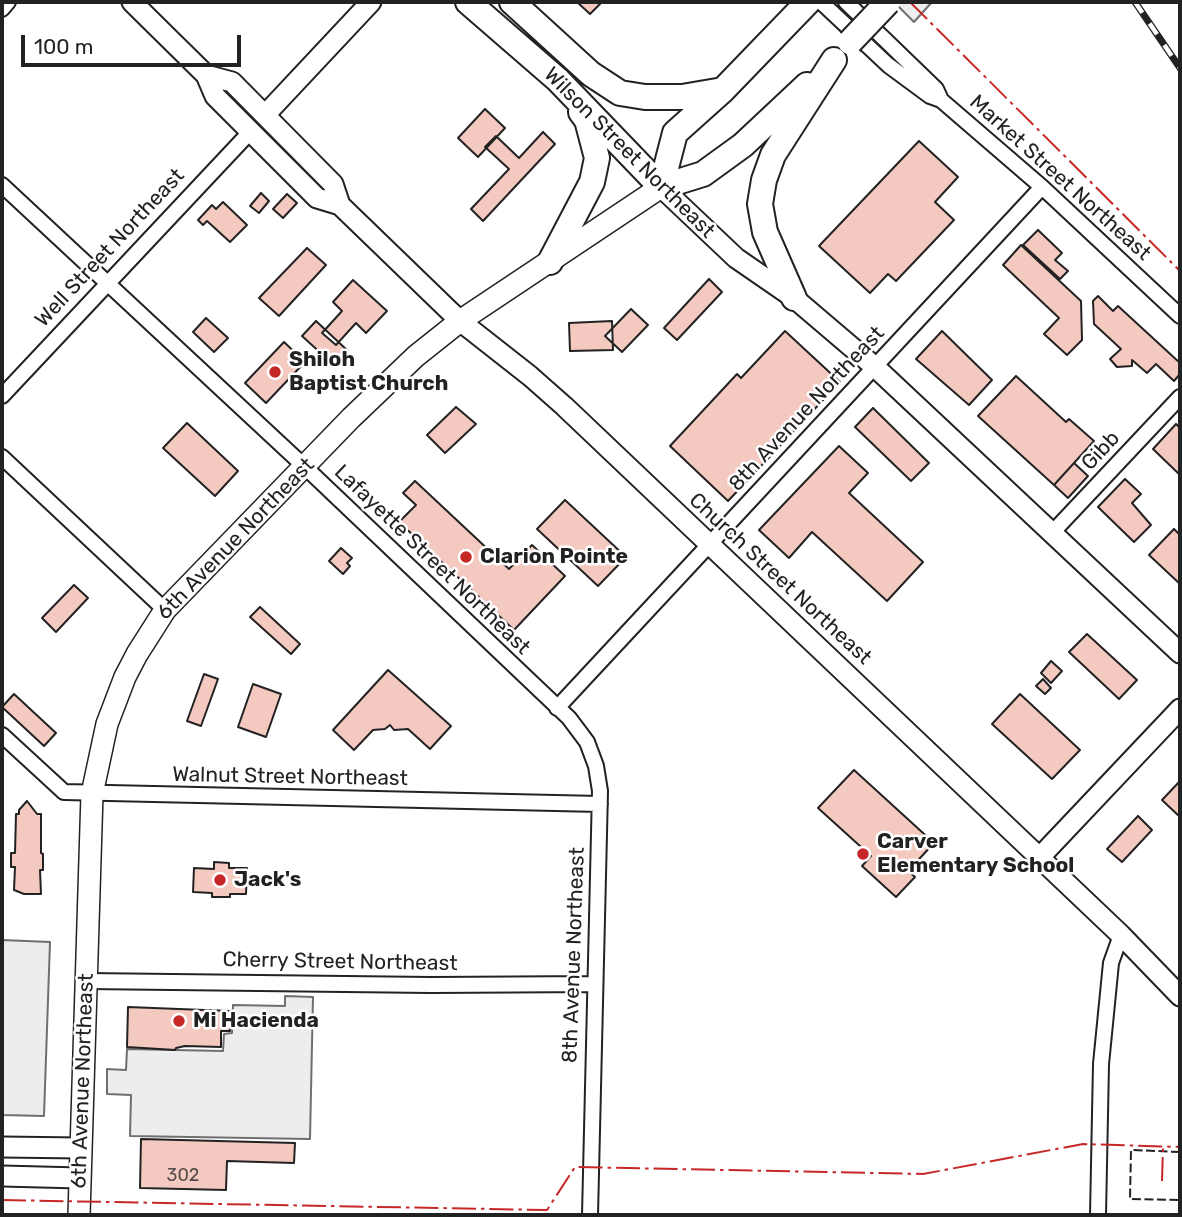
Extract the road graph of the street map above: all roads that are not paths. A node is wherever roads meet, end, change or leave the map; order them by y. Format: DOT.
graph roads {
  1 [pos="8,2"];
  2 [pos="132,2"];
  3 [pos="371,2"];
  4 [pos="468,2"];
  5 [pos="512,2"];
  6 [pos="812,2"];
  7 [pos="846,2"];
  8 [pos="888,2"];
  9 [pos="2,9"];
  10 [pos="842,51"];
  11 [pos="206,75"];
  12 [pos="558,80"];
  13 [pos="723,90"];
  14 [pos="941,100"];
  15 [pos="265,115"];
  16 [pos="251,131"];
  17 [pos="2,185"];
  18 [pos="661,187"];
  19 [pos="1042,187"];
  20 [pos="340,205"];
  21 [pos="550,262"];
  22 [pos="107,284"];
  23 [pos="794,298"];
  24 [pos="1180,316"];
  25 [pos="460,321"];
  26 [pos="876,367"];
  27 [pos="2,396"];
  28 [pos="1180,397"];
  29 [pos="2,457"];
  30 [pos="305,467"];
  31 [pos="1052,533"];
  32 [pos="710,544"];
  33 [pos="165,610"];
  34 [pos="1180,653"];
  35 [pos="557,708"];
  36 [pos="1180,709"];
  37 [pos="2,735"];
  38 [pos="92,794"];
  39 [pos="600,804"];
  40 [pos="1040,857"];
  41 [pos="1121,935"];
  42 [pos="86,981"];
  43 [pos="594,984"];
  44 [pos="1180,996"];
  45 [pos="2,1147"];
  46 [pos="81,1148"];
  47 [pos="2,1176"];
  48 [pos="80,1178"];
  49 [pos="79,1215"];
  50 [pos="590,1215"];
  51 [pos="1098,1215"];
  1 -- 9 [label="street"];
  2 -- 11 [label="street, Church Street Northeast"];
  3 -- 15 [label="street"];
  4 -- 12 [label="highway, Wilson Street Northeast"];
  5 -- 13 [label="highway"];
  6 -- 13 [label="highway"];
  6 -- 14 [label="street, Market Street Northeast"];
  7 -- 14 [label="street, Market Street Northeast"];
  8 -- 10 [label="highway, bridge"];
  10 -- 18 [label="highway, 6th Avenue Northeast"];
  10 -- 23 [label="highway"];
  11 -- 15 [label="street, Church Street Northeast"];
  11 -- 16 [label="street, Church Street Northeast"];
  12 -- 18 [label="highway, Wilson Street Northeast"];
  12 -- 21 [label="highway"];
  13 -- 18 [label="highway"];
  14 -- 19 [label="street, Market Street Northeast"];
  15 -- 20 [label="street, Church Street Northeast"];
  16 -- 20 [label="street, Church Street Northeast"];
  16 -- 22 [label="street, Well Street Northeast"];
  17 -- 22 [label="street, Lafayette Street Northeast"];
  18 -- 21 [label="main road, 6th Avenue Northeast"];
  18 -- 23 [label="street, Wilson Street Northeast"];
  19 -- 24 [label="street, Market Street Northeast"];
  19 -- 26 [label="street, 8th Avenue Northeast"];
  20 -- 25 [label="street, Church Street Northeast"];
  21 -- 25 [label="main road, 6th Avenue Northeast"];
  22 -- 27 [label="street, Well Street Northeast"];
  22 -- 30 [label="street, Lafayette Street Northeast"];
  23 -- 26 [label="street, Wilson Street Northeast"];
  25 -- 30 [label="main road, 6th Avenue Northeast"];
  25 -- 32 [label="street, Church Street Northeast"];
  26 -- 31 [label="street, Wilson Street Northeast"];
  26 -- 32 [label="street, 8th Avenue Northeast"];
  28 -- 31 [label="street, Gibb"];
  29 -- 33 [label="street"];
  30 -- 33 [label="main road, 6th Avenue Northeast"];
  30 -- 35 [label="street, Lafayette Street Northeast"];
  31 -- 34 [label="street, Wilson Street Northeast"];
  32 -- 35 [label="street, 8th Avenue Northeast"];
  32 -- 40 [label="street, Church Street Northeast"];
  33 -- 38 [label="main road, 6th Avenue Northeast"];
  35 -- 39 [label="street, 8th Avenue Northeast"];
  36 -- 40 [label="street"];
  37 -- 38 [label="street, Walnut Street Northeast"];
  38 -- 39 [label="street, Walnut Street Northeast"];
  38 -- 42 [label="main road, 6th Avenue Northeast"];
  39 -- 43 [label="street, 8th Avenue Northeast"];
  40 -- 41 [label="street, Church Street Northeast"];
  41 -- 44 [label="street, Church Street Northeast"];
  41 -- 51 [label="street"];
  42 -- 43 [label="street, Cherry Street Northeast"];
  42 -- 46 [label="main road, 6th Avenue Northeast"];
  43 -- 50 [label="street, 8th Avenue Northeast"];
  45 -- 46 [label="street"];
  46 -- 48 [label="main road, 6th Avenue Northeast"];
  47 -- 48 [label="street"];
  48 -- 49 [label="main road, 6th Avenue Northeast"];
}
